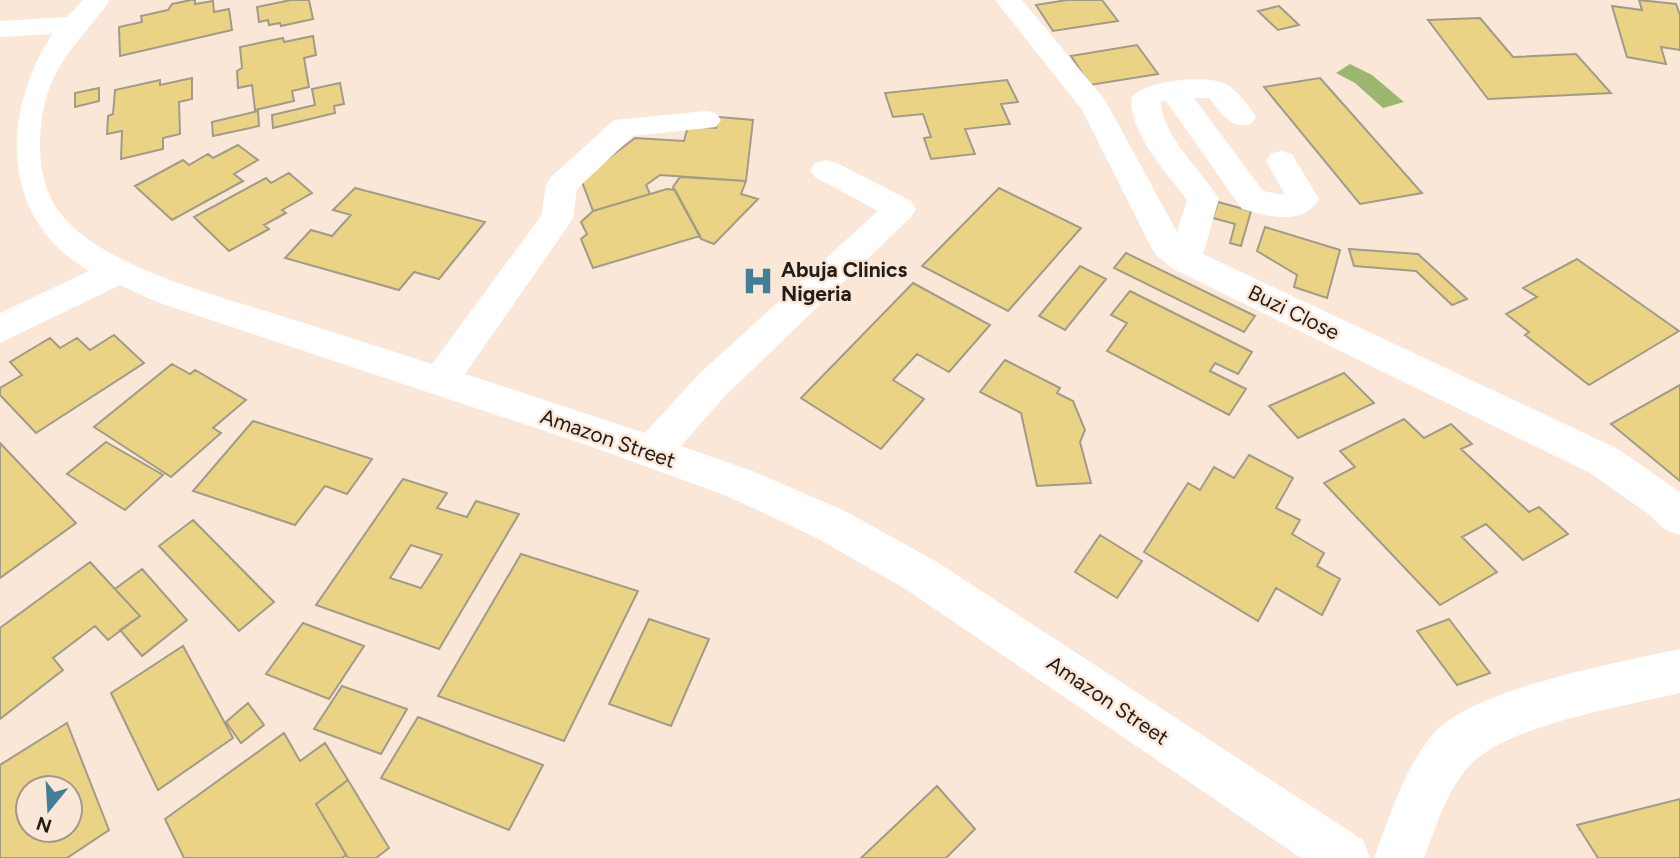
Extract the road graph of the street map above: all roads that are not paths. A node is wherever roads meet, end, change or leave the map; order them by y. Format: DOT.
graph roads {
  1 [pos="1008,0"];
  2 [pos="86,12"];
  3 [pos="0,29"];
  4 [pos="1173,90"];
  5 [pos="1241,117"];
  6 [pos="706,120"];
  7 [pos="1281,162"];
  8 [pos="826,170"];
  9 [pos="1242,188"];
  10 [pos="1203,199"];
  11 [pos="1185,260"];
  12 [pos="118,271"];
  13 [pos="0,330"];
  14 [pos="440,381"];
  15 [pos="652,452"];
  16 [pos="1680,517"];
  17 [pos="1680,671"];
  18 [pos="1345,858"];
  19 [pos="1399,858"];
  1 -- 11 [label="street, Buzi Close"];
  2 -- 3 [label="street"];
  2 -- 12 [label="street, Amazon Street"];
  4 -- 5 [label="street"];
  4 -- 9 [label="street"];
  4 -- 10 [label="street"];
  6 -- 14 [label="street"];
  7 -- 9 [label="street"];
  8 -- 15 [label="street"];
  9 -- 10 [label="street"];
  10 -- 11 [label="street"];
  11 -- 16 [label="street, Buzi Close"];
  12 -- 13 [label="street"];
  12 -- 14 [label="street, Amazon Street"];
  14 -- 15 [label="street, Amazon Street"];
  15 -- 18 [label="street, Amazon Street"];
  17 -- 19 [label="street"];
}
